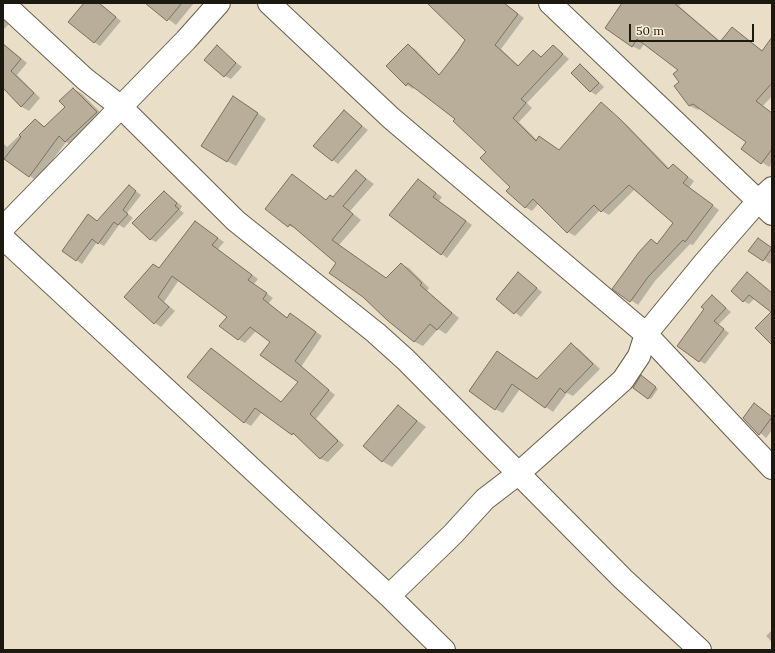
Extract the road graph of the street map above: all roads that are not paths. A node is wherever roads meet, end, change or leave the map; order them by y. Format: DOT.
graph roads {
  1 [pos="3,3"];
  2 [pos="219,3"];
  3 [pos="269,3"];
  4 [pos="550,3"];
  5 [pos="121,106"];
  6 [pos="767,201"];
  7 [pos="3,228"];
  8 [pos="3,238"];
  9 [pos="646,334"];
  10 [pos="772,468"];
  11 [pos="518,472"];
  12 [pos="389,596"];
  13 [pos="444,650"];
  14 [pos="700,650"];
  1 -- 5 [label="street"];
  2 -- 5 [label="street"];
  3 -- 9 [label="street"];
  4 -- 6 [label="street"];
  5 -- 7 [label="street"];
  5 -- 11 [label="street"];
  6 -- 9 [label="street"];
  8 -- 12 [label="street"];
  9 -- 10 [label="street"];
  9 -- 11 [label="street"];
  11 -- 12 [label="street"];
  11 -- 14 [label="street"];
  12 -- 13 [label="street"];
}
